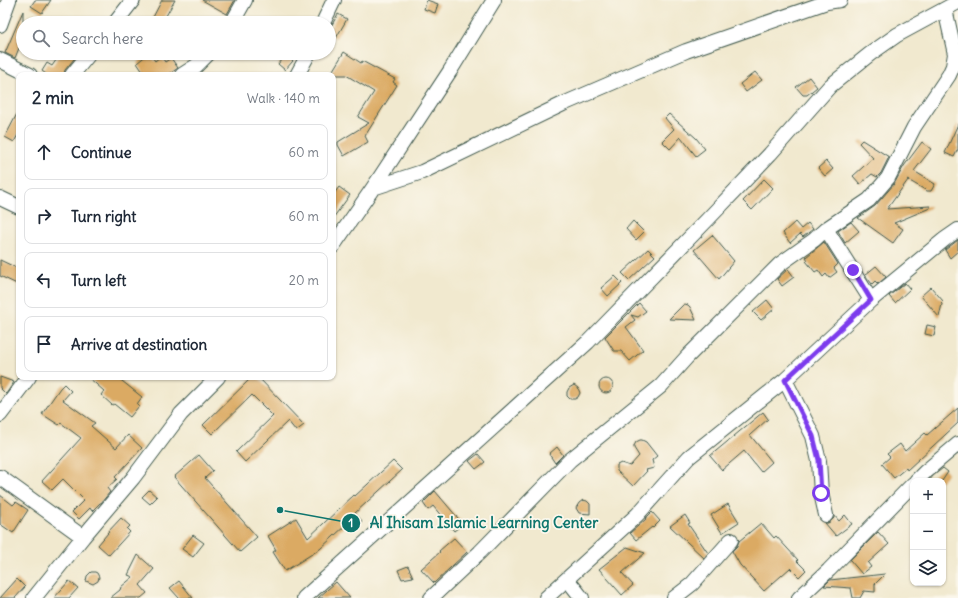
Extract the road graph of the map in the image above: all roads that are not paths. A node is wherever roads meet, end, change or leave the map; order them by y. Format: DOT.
graph roads {
  1 [pos="9,0"];
  2 [pos="133,0"];
  3 [pos="245,0"];
  4 [pos="334,0"];
  5 [pos="494,0"];
  6 [pos="840,0"];
  7 [pos="958,2"];
  8 [pos="945,9"];
  9 [pos="120,16"];
  10 [pos="236,16"];
  11 [pos="326,16"];
  12 [pos="0,25"];
  13 [pos="0,60"];
  14 [pos="84,60"];
  15 [pos="202,60"];
  16 [pos="305,60"];
  17 [pos="24,72"];
  18 [pos="74,72"];
  19 [pos="187,72"];
  20 [pos="299,72"];
  21 [pos="373,188"];
  22 [pos="0,198"];
  23 [pos="16,206"];
  24 [pos="826,229"];
  25 [pos="958,230"];
  26 [pos="336,242"];
  27 [pos="871,300"];
  28 [pos="27,380"];
  29 [pos="215,380"];
  30 [pos="785,380"];
  31 [pos="0,414"];
  32 [pos="958,444"];
  33 [pos="0,477"];
  34 [pos="919,478"];
  35 [pos="910,487"];
  36 [pos="826,515"];
  37 [pos="83,537"];
  38 [pos="732,540"];
  39 [pos="567,579"];
  40 [pos="34,598"];
  41 [pos="304,598"];
  42 [pos="431,598"];
  43 [pos="546,598"];
  44 [pos="582,598"];
  45 [pos="674,598"];
  46 [pos="799,598"];
  1 -- 12 [label="street"];
  2 -- 9 [label="street"];
  3 -- 10 [label="street"];
  4 -- 11 [label="street"];
  5 -- 21 [label="street"];
  6 -- 21 [label="street"];
  7 -- 8 [label="street"];
  8 -- 24 [label="street"];
  8 -- 41 [label="street"];
  13 -- 17 [label="street"];
  14 -- 18 [label="street"];
  15 -- 19 [label="street"];
  16 -- 20 [label="street"];
  21 -- 26 [label="street"];
  22 -- 23 [label="street"];
  24 -- 27 [label="street"];
  24 -- 42 [label="street"];
  25 -- 27 [label="street"];
  27 -- 30 [label="street"];
  28 -- 31 [label="street"];
  29 -- 37 [label="street"];
  30 -- 36 [label="street"];
  30 -- 39 [label="street"];
  32 -- 34 [label="street"];
  33 -- 37 [label="street"];
  35 -- 46 [label="street"];
  37 -- 40 [label="street"];
  38 -- 45 [label="street"];
  39 -- 43 [label="street"];
  39 -- 44 [label="street"];
}
